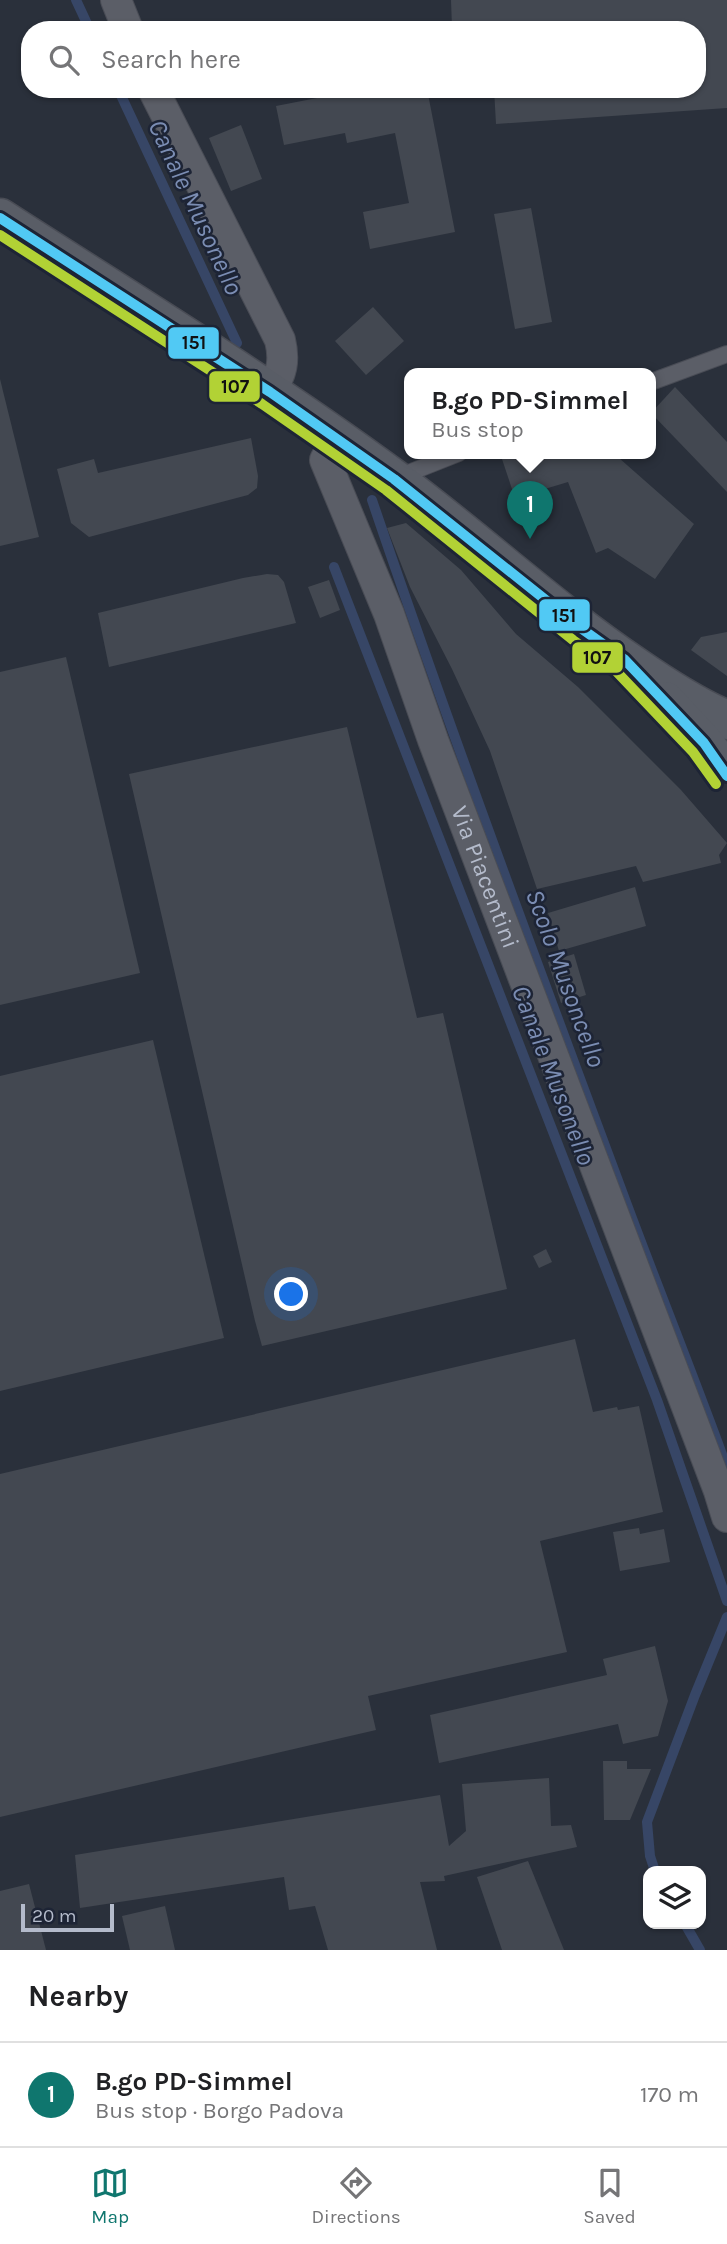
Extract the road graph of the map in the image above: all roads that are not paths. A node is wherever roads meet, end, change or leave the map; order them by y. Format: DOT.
graph roads {
  1 [pos="116,0"];
  2 [pos="124,21"];
  3 [pos="158,98"];
  4 [pos="0,218"];
  5 [pos="727,354"];
  6 [pos="656,380"];
  7 [pos="270,392"];
  8 [pos="337,438"];
  9 [pos="444,459"];
  10 [pos="394,479"];
  11 [pos="625,659"];
  12 [pos="727,720"];
  13 [pos="724,755"];
  14 [pos="727,1517"];
  1 -- 2 [label="street"];
  3 -- 7 [label="street"];
  4 -- 7 [label="street"];
  5 -- 6 [label="lane"];
  7 -- 8 [label="street"];
  8 -- 10 [label="street"];
  8 -- 14 [label="street, Via Piacentini"];
  9 -- 10 [label="lane"];
  10 -- 11 [label="street"];
  11 -- 12 [label="street"];
  11 -- 13 [label="street"];
}
